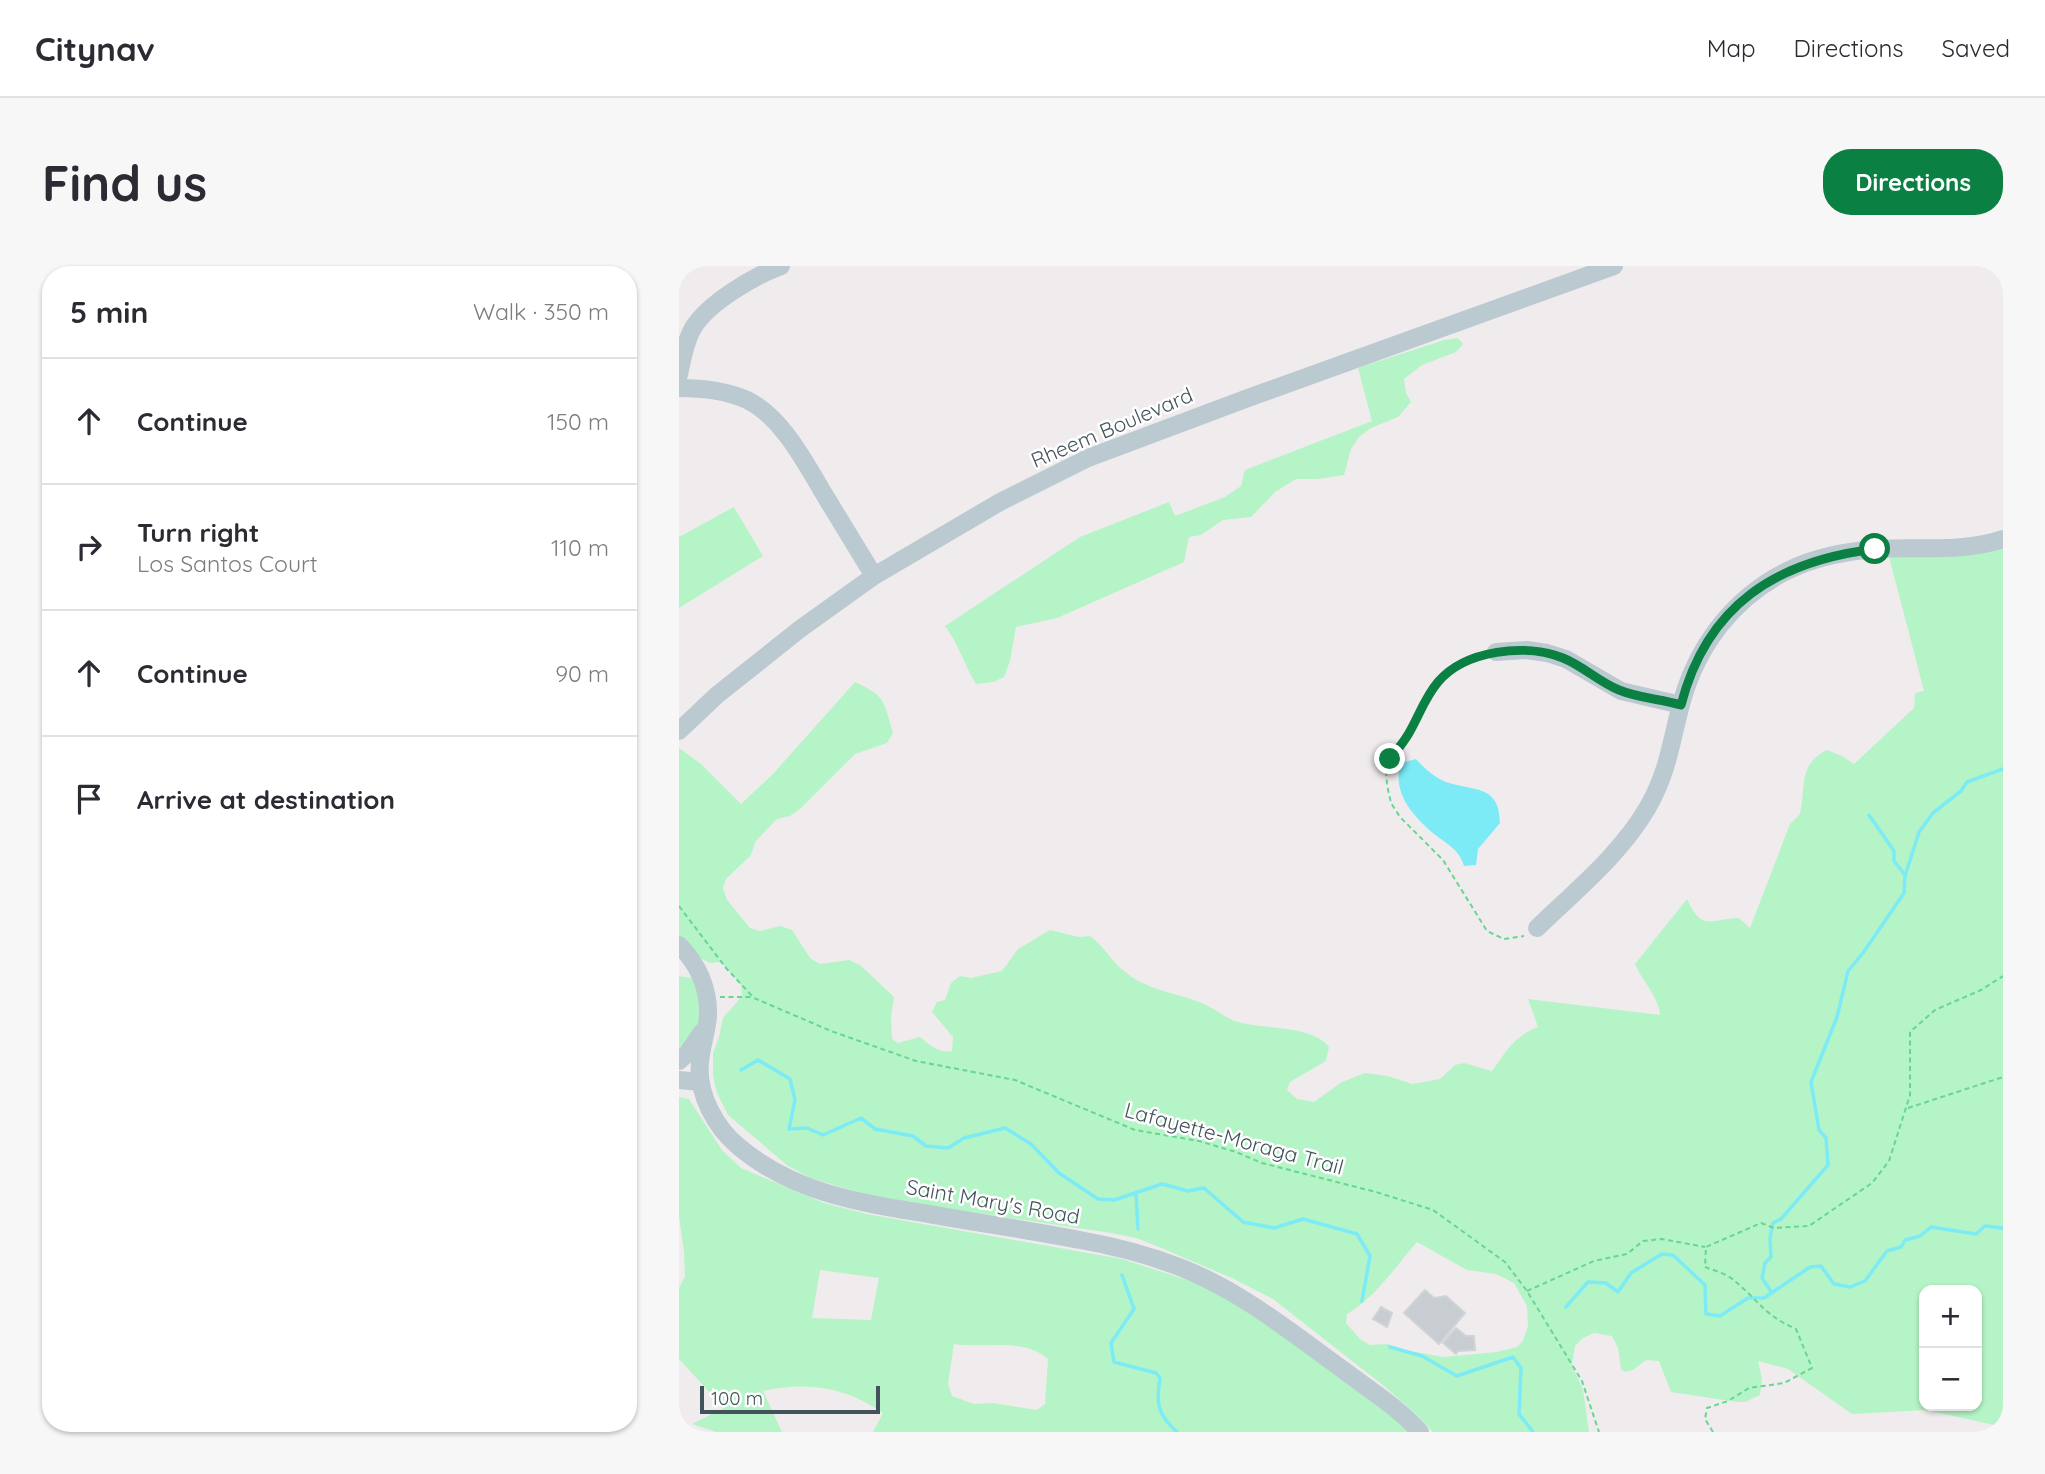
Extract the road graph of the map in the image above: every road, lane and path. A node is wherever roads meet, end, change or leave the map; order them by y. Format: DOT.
graph roads {
  1 [pos="781,266"];
  2 [pos="1614,266"];
  3 [pos="679,375"];
  4 [pos="679,388"];
  5 [pos="2003,539"];
  6 [pos="874,576"];
  7 [pos="1496,652"];
  8 [pos="1681,705"];
  9 [pos="679,732"];
  10 [pos="679,906"];
  11 [pos="1537,928"];
  12 [pos="679,945"];
  13 [pos="2003,976"];
  14 [pos="707,997"];
  15 [pos="754,998"];
  16 [pos="706,1027"];
  17 [pos="679,1061"];
  18 [pos="2003,1077"];
  19 [pos="679,1080"];
  20 [pos="700,1082"];
  21 [pos="1906,1108"];
  22 [pos="1706,1247"];
  23 [pos="1527,1291"];
  24 [pos="1420,1432"];
  25 [pos="1599,1432"];
  26 [pos="1713,1432"];
  1 -- 3 [label="street"];
  2 -- 6 [label="street, Rheem Boulevard"];
  4 -- 6 [label="street"];
  5 -- 8 [label="street"];
  6 -- 9 [label="street, Rheem Boulevard"];
  7 -- 8 [label="street"];
  7 -- 11 [label="path"];
  8 -- 11 [label="street"];
  10 -- 15 [label="path, Lafayette-Moraga Trail"];
  12 -- 14 [label="street, Saint Mary's Road"];
  13 -- 21 [label="path"];
  14 -- 15 [label="path"];
  14 -- 16 [label="street, Saint Mary's Road"];
  15 -- 23 [label="path, Lafayette-Moraga Trail"];
  16 -- 17 [label="street"];
  16 -- 20 [label="street, Saint Mary's Road"];
  18 -- 21 [label="path"];
  19 -- 20 [label="street"];
  20 -- 24 [label="street, Saint Mary's Road"];
  21 -- 22 [label="path"];
  22 -- 23 [label="path"];
  22 -- 26 [label="path"];
  23 -- 25 [label="path, Lafayette-Moraga Trail"];
}
